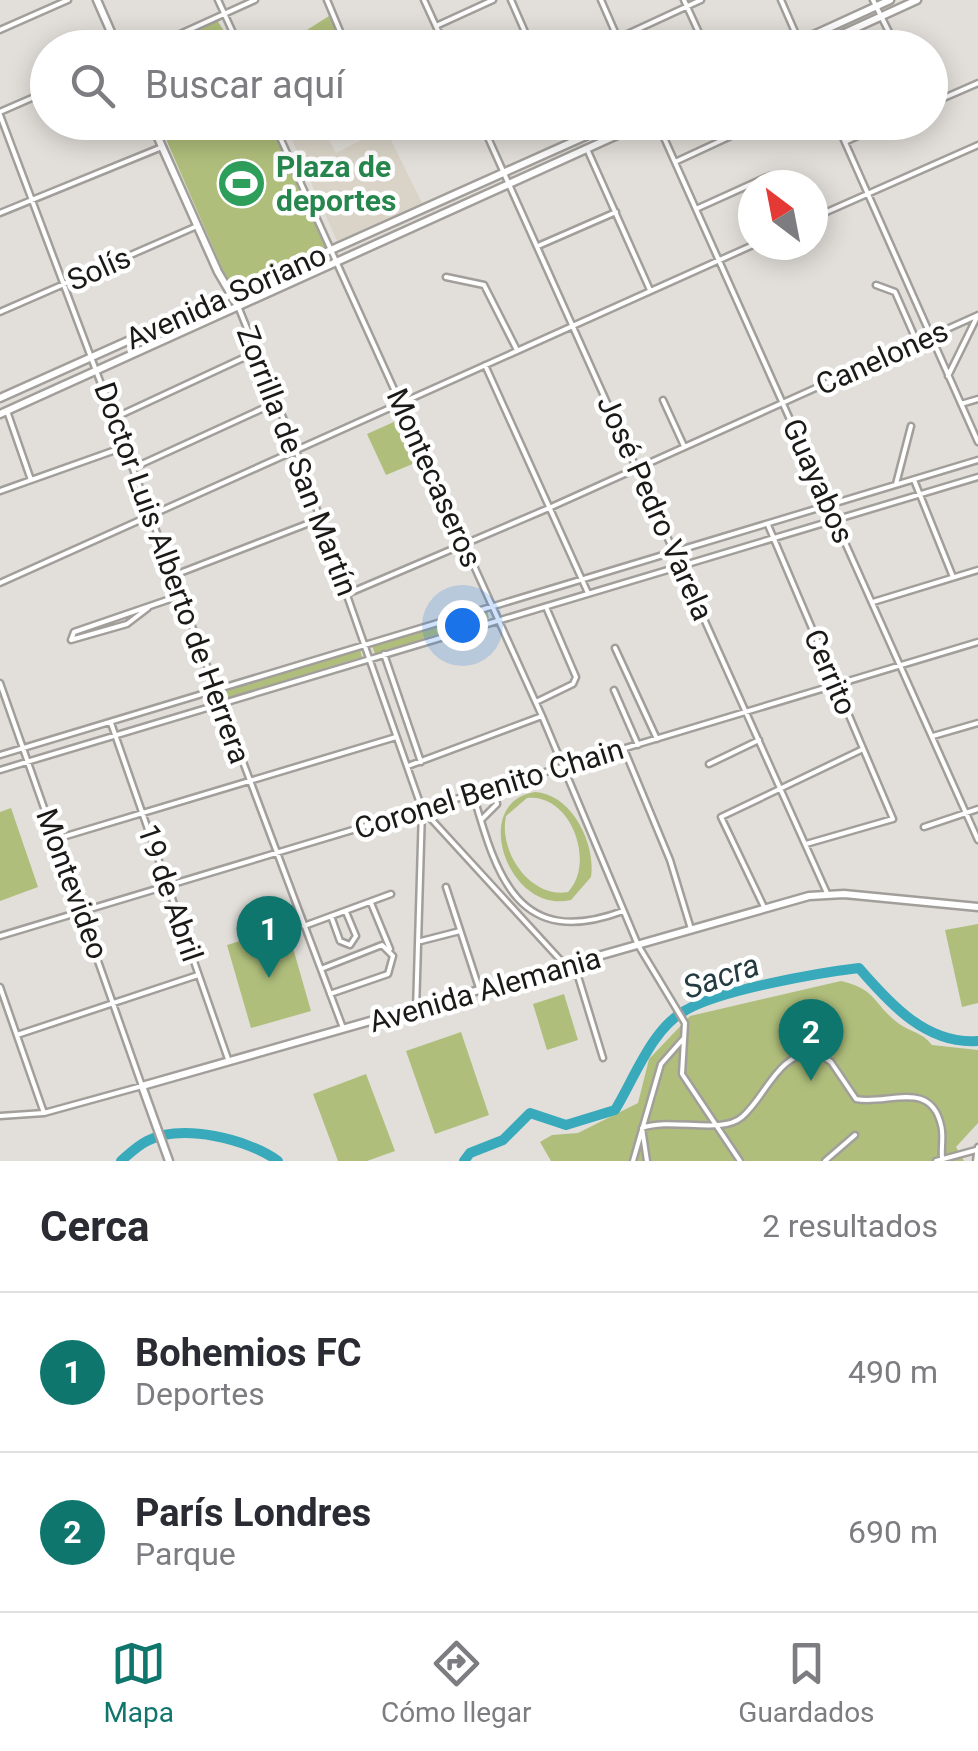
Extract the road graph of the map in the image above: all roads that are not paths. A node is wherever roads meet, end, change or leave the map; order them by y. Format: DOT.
graph roads {
  1 [pos="68,0"];
  2 [pos="96,0"];
  3 [pos="218,0"];
  4 [pos="255,0"];
  5 [pos="327,0"];
  6 [pos="424,0"];
  7 [pos="492,0"];
  8 [pos="511,0"];
  9 [pos="600,0"];
  10 [pos="701,0"];
  11 [pos="781,0"];
  12 [pos="890,0"];
  13 [pos="918,0"];
  14 [pos="686,3"];
  15 [pos="874,3"];
  16 [pos="224,14"];
  17 [pos="882,15"];
  18 [pos="436,26"];
  19 [pos="0,30"];
  20 [pos="110,30"];
  21 [pos="189,30"];
  22 [pos="232,30"];
  23 [pos="340,30"];
  24 [pos="438,30"];
  25 [pos="524,30"];
  26 [pos="614,30"];
  27 [pos="634,30"];
  28 [pos="698,30"];
  29 [pos="795,30"];
  30 [pos="826,30"];
  31 [pos="850,30"];
  32 [pos="889,30"];
  33 [pos="978,83"];
  34 [pos="948,96"];
  35 [pos="30,100"];
  36 [pos="0,114"];
  37 [pos="159,140"];
  38 [pos="281,140"];
  39 [pos="489,140"];
  40 [pos="607,140"];
  41 [pos="665,140"];
  42 [pos="722,140"];
  43 [pos="849,140"];
  44 [pos="576,141"];
  45 [pos="845,142"];
  46 [pos="978,144"];
  47 [pos="162,147"];
  48 [pos="587,149"];
  49 [pos="674,162"];
  50 [pos="505,173"];
  51 [pos="509,182"];
  52 [pos="738,190"];
  53 [pos="868,193"];
  54 [pos="32,200"];
  55 [pos="696,209"];
  56 [pos="828,211"];
  57 [pos="616,212"];
  58 [pos="0,213"];
  59 [pos="197,226"];
  60 [pos="372,233"];
  61 [pos="376,242"];
  62 [pos="538,246"];
  63 [pos="332,250"];
  64 [pos="738,252"];
  65 [pos="336,260"];
  66 [pos="719,260"];
  67 [pos="446,277"];
  68 [pos="65,284"];
  69 [pos="876,285"];
  70 [pos="650,290"];
  71 [pos="231,295"];
  72 [pos="238,306"];
  73 [pos="0,312"];
  74 [pos="978,315"];
  75 [pos="574,324"];
  76 [pos="930,336"];
  77 [pos="916,342"];
  78 [pos="516,350"];
  79 [pos="258,351"];
  80 [pos="92,357"];
  81 [pos="485,366"];
  82 [pos="97,371"];
  83 [pos="948,376"];
  84 [pos="978,398"];
  85 [pos="663,400"];
  86 [pos="277,402"];
  87 [pos="400,403"];
  88 [pos="783,403"];
  89 [pos="961,404"];
  90 [pos="2,408"];
  91 [pos="114,418"];
  92 [pos="910,426"];
  93 [pos="978,442"];
  94 [pos="124,446"];
  95 [pos="684,446"];
  96 [pos="296,450"];
  97 [pos="978,460"];
  98 [pos="637,467"];
  99 [pos="132,468"];
  100 [pos="978,477"];
  101 [pos="31,480"];
  102 [pos="914,480"];
  103 [pos="896,484"];
  104 [pos="0,491"];
  105 [pos="920,493"];
  106 [pos="829,504"];
  107 [pos="549,508"];
  108 [pos="150,515"];
  109 [pos="835,517"];
  110 [pos="320,519"];
  111 [pos="767,524"];
  112 [pos="773,539"];
  113 [pos="464,546"];
  114 [pos="674,551"];
  115 [pos="680,565"];
  116 [pos="978,570"];
  117 [pos="172,576"];
  118 [pos="953,578"];
  119 [pos="582,579"];
  120 [pos="0,583"];
  121 [pos="588,593"];
  122 [pos="347,594"];
  123 [pos="180,595"];
  124 [pos="871,602"];
  125 [pos="491,606"];
  126 [pos="546,606"];
  127 [pos="148,608"];
  128 [pos="498,620"];
  129 [pos="978,642"];
  130 [pos="366,645"];
  131 [pos="615,648"];
  132 [pos="384,654"];
  133 [pos="370,658"];
  134 [pos="900,666"];
  135 [pos="0,683"];
  136 [pos="836,684"];
  137 [pos="614,690"];
  138 [pos="216,691"];
  139 [pos="536,702"];
  140 [pos="220,703"];
  141 [pos="746,712"];
  142 [pos="542,716"];
  143 [pos="111,722"];
  144 [pos="978,723"];
  145 [pos="116,735"];
  146 [pos="933,736"];
  147 [pos="398,737"];
  148 [pos="657,739"];
  149 [pos="759,740"];
  150 [pos="638,744"];
  151 [pos="24,748"];
  152 [pos="624,749"];
  153 [pos="863,750"];
  154 [pos="0,755"];
  155 [pos="28,762"];
  156 [pos="420,762"];
  157 [pos="709,764"];
  158 [pos="408,766"];
  159 [pos="563,767"];
  160 [pos="0,770"];
  161 [pos="250,782"];
  162 [pos="494,788"];
  163 [pos="781,788"];
  164 [pos="474,794"];
  165 [pos="422,809"];
  166 [pos="978,809"];
  167 [pos="142,812"];
  168 [pos="966,812"];
  169 [pos="481,820"];
  170 [pos="924,827"];
  171 [pos="56,839"];
  172 [pos="978,840"];
  173 [pos="806,844"];
  174 [pos="277,853"];
  175 [pos="168,886"];
  176 [pos="446,887"];
  177 [pos="391,894"];
  178 [pos="828,894"];
  179 [pos="370,902"];
  180 [pos="764,907"];
  181 [pos="978,907"];
  182 [pos="624,910"];
  183 [pos="82,911"];
  184 [pos="346,911"];
  185 [pos="331,916"];
  186 [pos="304,926"];
  187 [pos="691,929"];
  188 [pos="462,930"];
  189 [pos="0,936"];
  190 [pos="421,940"];
  191 [pos="638,945"];
  192 [pos="390,949"];
  193 [pos="570,964"];
  194 [pos="321,969"];
  195 [pos="199,975"];
  196 [pos="0,987"];
  197 [pos="480,992"];
  198 [pos="330,994"];
  199 [pos="114,1002"];
  200 [pos="416,1011"];
  201 [pos="344,1031"];
  202 [pos="17,1034"];
  203 [pos="686,1036"];
  204 [pos="603,1058"];
  205 [pos="230,1063"];
  206 [pos="142,1086"];
  207 [pos="44,1113"];
  208 [pos="0,1116"];
  209 [pos="719,1126"];
  210 [pos="642,1128"];
  211 [pos="854,1135"];
  212 [pos="977,1148"];
  213 [pos="939,1159"];
  214 [pos="170,1161"];
  215 [pos="633,1161"];
  216 [pos="647,1161"];
  217 [pos="740,1161"];
  218 [pos="825,1161"];
  219 [pos="976,1161"];
  1 -- 19 [label="street"];
  2 -- 20 [label="street"];
  3 -- 16 [label="street"];
  4 -- 16 [label="street"];
  5 -- 23 [label="street"];
  6 -- 18 [label="street"];
  7 -- 18 [label="street"];
  8 -- 25 [label="street"];
  9 -- 26 [label="street"];
  10 -- 14 [label="street"];
  11 -- 29 [label="street"];
  12 -- 15 [label="street"];
  13 -- 17 [label="street"];
  14 -- 27 [label="street"];
  14 -- 28 [label="street"];
  15 -- 17 [label="street"];
  15 -- 30 [label="street"];
  16 -- 21 [label="street"];
  16 -- 22 [label="street"];
  17 -- 31 [label="street"];
  17 -- 32 [label="street"];
  18 -- 24 [label="street"];
  33 -- 34 [label="street"];
  35 -- 36 [label="street"];
  36 -- 54 [label="street, Doctor Luis Alberto de Herrera"];
  37 -- 47 [label="street, Zorrilla de San Martín"];
  38 -- 63 [label="street, Montecaseros"];
  39 -- 50 [label="street, José Pedro Varela"];
  40 -- 48 [label="street, Avenida Soriano"];
  41 -- 49 [label="street, Guayabos"];
  42 -- 49 [label="street"];
  43 -- 45 [label="street"];
  44 -- 48 [label="street"];
  44 -- 50 [label="street, Avenida Soriano"];
  45 -- 53 [label="street"];
  46 -- 53 [label="street"];
  47 -- 54 [label="street"];
  47 -- 59 [label="street, Zorrilla de San Martín"];
  48 -- 51 [label="street, Avenida Soriano"];
  48 -- 57 [label="street"];
  49 -- 55 [label="street, Guayabos"];
  50 -- 51 [label="street, José Pedro Varela"];
  50 -- 60 [label="street, Avenida Soriano"];
  51 -- 61 [label="street, Avenida Soriano"];
  51 -- 62 [label="street, José Pedro Varela"];
  52 -- 55 [label="street"];
  53 -- 56 [label="street"];
  53 -- 76 [label="street"];
  54 -- 58 [label="street"];
  54 -- 68 [label="street, Doctor Luis Alberto de Herrera"];
  55 -- 66 [label="street, Guayabos"];
  57 -- 62 [label="street"];
  57 -- 70 [label="street"];
  59 -- 68 [label="street, Solís"];
  59 -- 71 [label="street, Zorrilla de San Martín"];
  60 -- 61 [label="street"];
  60 -- 63 [label="street, Avenida Soriano"];
  61 -- 65 [label="street, Avenida Soriano"];
  62 -- 75 [label="street, José Pedro Varela"];
  63 -- 65 [label="street, Montecaseros"];
  63 -- 71 [label="street, Avenida Soriano"];
  64 -- 66 [label="street"];
  65 -- 72 [label="street, Avenida Soriano"];
  65 -- 87 [label="street, Montecaseros"];
  66 -- 70 [label="street"];
  66 -- 88 [label="street, Guayabos"];
  67 -- 78 [label="street"];
  68 -- 73 [label="street, Solís"];
  68 -- 80 [label="street, Doctor Luis Alberto de Herrera"];
  69 -- 77 [label="street"];
  70 -- 75 [label="street"];
  71 -- 72 [label="street, Zorrilla de San Martín"];
  71 -- 80 [label="street, Avenida Soriano"];
  72 -- 79 [label="street, Zorrilla de San Martín"];
  72 -- 82 [label="street, Avenida Soriano"];
  74 -- 76 [label="street, Canelones"];
  74 -- 83 [label="street"];
  75 -- 78 [label="street"];
  75 -- 98 [label="street, José Pedro Varela"];
  76 -- 77 [label="street, Canelones"];
  76 -- 83 [label="street"];
  77 -- 88 [label="street, Canelones"];
  78 -- 81 [label="street"];
  79 -- 86 [label="street, Zorrilla de San Martín"];
  79 -- 91 [label="street"];
  80 -- 82 [label="street, Doctor Luis Alberto de Herrera"];
  80 -- 90 [label="street, Avenida Soriano"];
  81 -- 87 [label="street"];
  81 -- 107 [label="street"];
  82 -- 90 [label="street, Avenida Soriano"];
  82 -- 91 [label="street, Doctor Luis Alberto de Herrera"];
  83 -- 89 [label="street"];
  84 -- 89 [label="street"];
  85 -- 95 [label="street"];
  86 -- 96 [label="street, Zorrilla de San Martín"];
  86 -- 99 [label="street"];
  87 -- 96 [label="street"];
  87 -- 113 [label="street, Montecaseros"];
  88 -- 95 [label="street, Canelones"];
  88 -- 106 [label="street, Guayabos"];
  89 -- 93 [label="street"];
  90 -- 101 [label="street"];
  91 -- 94 [label="street, Doctor Luis Alberto de Herrera"];
  92 -- 103 [label="street"];
  94 -- 99 [label="street, Doctor Luis Alberto de Herrera"];
  94 -- 101 [label="street"];
  95 -- 98 [label="street, Canelones"];
  96 -- 108 [label="street"];
  96 -- 110 [label="street, Zorrilla de San Martín"];
  97 -- 102 [label="street"];
  98 -- 107 [label="street, Canelones"];
  98 -- 114 [label="street, José Pedro Varela"];
  99 -- 108 [label="street, Doctor Luis Alberto de Herrera"];
  100 -- 105 [label="street"];
  101 -- 104 [label="street"];
  102 -- 103 [label="street"];
  102 -- 105 [label="street"];
  103 -- 106 [label="street"];
  105 -- 109 [label="street"];
  105 -- 118 [label="street"];
  106 -- 109 [label="street, Guayabos"];
  106 -- 111 [label="street"];
  107 -- 113 [label="street, Canelones"];
  107 -- 119 [label="street"];
  108 -- 117 [label="street, Doctor Luis Alberto de Herrera"];
  108 -- 120 [label="street"];
  109 -- 112 [label="street"];
  109 -- 124 [label="street, Guayabos"];
  110 -- 117 [label="street"];
  110 -- 122 [label="street, Zorrilla de San Martín"];
  111 -- 112 [label="street, Cerrito"];
  111 -- 114 [label="street"];
  112 -- 115 [label="street"];
  112 -- 136 [label="street, Cerrito"];
  113 -- 122 [label="street, Canelones"];
  113 -- 125 [label="street, Montecaseros"];
  114 -- 115 [label="street, José Pedro Varela"];
  114 -- 119 [label="street"];
  115 -- 121 [label="street"];
  115 -- 141 [label="street, José Pedro Varela"];
  116 -- 118 [label="street"];
  117 -- 123 [label="street, Doctor Luis Alberto de Herrera"];
  118 -- 124 [label="street"];
  119 -- 121 [label="street"];
  119 -- 125 [label="street"];
  121 -- 126 [label="street"];
  122 -- 130 [label="street, Zorrilla de San Martín"];
  123 -- 127 [label="street"];
  123 -- 138 [label="street, Doctor Luis Alberto de Herrera"];
  124 -- 134 [label="street, Guayabos"];
  125 -- 128 [label="street, Montecaseros"];
  125 -- 130 [label="street"];
  126 -- 128 [label="street"];
  126 -- 139 [label="street"];
  127 -- 127 [label="street"];
  128 -- 132 [label="street"];
  128 -- 139 [label="street, Montecaseros"];
  129 -- 134 [label="street, Coronel Benito Chain"];
  130 -- 133 [label="street, Zorrilla de San Martín"];
  130 -- 138 [label="street"];
  131 -- 148 [label="street"];
  132 -- 133 [label="street"];
  132 -- 156 [label="street"];
  133 -- 140 [label="street"];
  133 -- 147 [label="street, Zorrilla de San Martín"];
  134 -- 136 [label="street, Coronel Benito Chain"];
  134 -- 146 [label="street, Guayabos"];
  135 -- 151 [label="street, Montevideo"];
  136 -- 141 [label="street, Coronel Benito Chain"];
  136 -- 153 [label="street, Cerrito"];
  137 -- 150 [label="street"];
  138 -- 140 [label="street, Doctor Luis Alberto de Herrera"];
  138 -- 143 [label="street"];
  139 -- 142 [label="street, Montecaseros"];
  140 -- 145 [label="street"];
  140 -- 161 [label="street, Doctor Luis Alberto de Herrera"];
  141 -- 148 [label="street, Coronel Benito Chain"];
  141 -- 149 [label="street, José Pedro Varela"];
  142 -- 156 [label="street"];
  142 -- 159 [label="street, Montecaseros"];
  143 -- 145 [label="street, 19 de Abril"];
  143 -- 151 [label="street"];
  144 -- 146 [label="street"];
  145 -- 155 [label="street"];
  145 -- 167 [label="street, 19 de Abril"];
  146 -- 168 [label="street, Guayabos"];
  147 -- 158 [label="street, Zorrilla de San Martín"];
  147 -- 161 [label="street"];
  148 -- 150 [label="street, Coronel Benito Chain"];
  149 -- 157 [label="street"];
  149 -- 163 [label="street, José Pedro Varela"];
  150 -- 152 [label="street, Coronel Benito Chain"];
  151 -- 154 [label="street"];
  151 -- 155 [label="street, Montevideo"];
  152 -- 159 [label="street, Coronel Benito Chain"];
  152 -- 187 [label="street"];
  153 -- 163 [label="street"];
  153 -- 173 [label="street, Cerrito"];
  155 -- 160 [label="street"];
  155 -- 171 [label="street, Montevideo"];
  156 -- 158 [label="street"];
  158 -- 165 [label="street, Zorrilla de San Martín"];
  159 -- 162 [label="street, Coronel Benito Chain"];
  159 -- 182 [label="street, Montecaseros"];
  161 -- 167 [label="street"];
  161 -- 174 [label="street, Doctor Luis Alberto de Herrera"];
  162 -- 164 [label="street, Coronel Benito Chain"];
  162 -- 169 [label="street"];
  163 -- 173 [label="street, José Pedro Varela"];
  163 -- 180 [label="street"];
  164 -- 165 [label="street, Coronel Benito Chain"];
  164 -- 169 [label="street"];
  165 -- 174 [label="street, Coronel Benito Chain"];
  165 -- 190 [label="street, Zorrilla de San Martín"];
  165 -- 193 [label="street, Zorrilla de San Martín"];
  166 -- 168 [label="street"];
  167 -- 171 [label="street"];
  167 -- 175 [label="street, 19 de Abril"];
  168 -- 170 [label="street"];
  168 -- 172 [label="street, Guayabos"];
  169 -- 182 [label="street"];
  171 -- 183 [label="street, Montevideo"];
  173 -- 178 [label="street, José Pedro Varela"];
  174 -- 175 [label="street, Coronel Benito Chain"];
  174 -- 186 [label="street, Doctor Luis Alberto de Herrera"];
  175 -- 183 [label="street, Coronel Benito Chain"];
  175 -- 195 [label="street, 19 de Abril"];
  176 -- 188 [label="street"];
  177 -- 179 [label="street"];
  178 -- 180 [label="street, Avenida Alemania"];
  178 -- 181 [label="street, Avenida Alemania"];
  179 -- 184 [label="street"];
  179 -- 192 [label="street"];
  180 -- 187 [label="street, Avenida Alemania"];
  182 -- 191 [label="street, Montecaseros"];
  183 -- 189 [label="street, Coronel Benito Chain"];
  183 -- 199 [label="street, Montevideo"];
  184 -- 185 [label="street"];
  184 -- 185 [label="street"];
  185 -- 186 [label="street"];
  186 -- 194 [label="street, Doctor Luis Alberto de Herrera"];
  187 -- 191 [label="street, Avenida Alemania"];
  188 -- 190 [label="street"];
  188 -- 197 [label="street"];
  190 -- 200 [label="street, Zorrilla de San Martín"];
  191 -- 193 [label="street, Avenida Alemania"];
  191 -- 203 [label="street, Montecaseros"];
  192 -- 194 [label="street"];
  192 -- 198 [label="street"];
  193 -- 197 [label="street, Avenida Alemania"];
  193 -- 204 [label="street"];
  194 -- 198 [label="street, Doctor Luis Alberto de Herrera"];
  195 -- 199 [label="street"];
  195 -- 205 [label="street, 19 de Abril"];
  196 -- 202 [label="street"];
  197 -- 200 [label="street, Avenida Alemania"];
  198 -- 201 [label="street, Doctor Luis Alberto de Herrera"];
  199 -- 202 [label="street"];
  199 -- 206 [label="street, Montevideo"];
  200 -- 201 [label="street, Avenida Alemania"];
  201 -- 205 [label="street, Avenida Alemania"];
  202 -- 207 [label="street"];
  203 -- 209 [label="street"];
  203 -- 210 [label="street"];
  205 -- 206 [label="street, Avenida Alemania"];
  206 -- 207 [label="street"];
  206 -- 214 [label="street"];
  207 -- 208 [label="street"];
  209 -- 210 [label="street"];
  209 -- 213 [label="street"];
  209 -- 217 [label="street"];
  210 -- 215 [label="street"];
  210 -- 216 [label="street"];
  211 -- 218 [label="street"];
  212 -- 213 [label="street"];
  212 -- 219 [label="street"];
}
